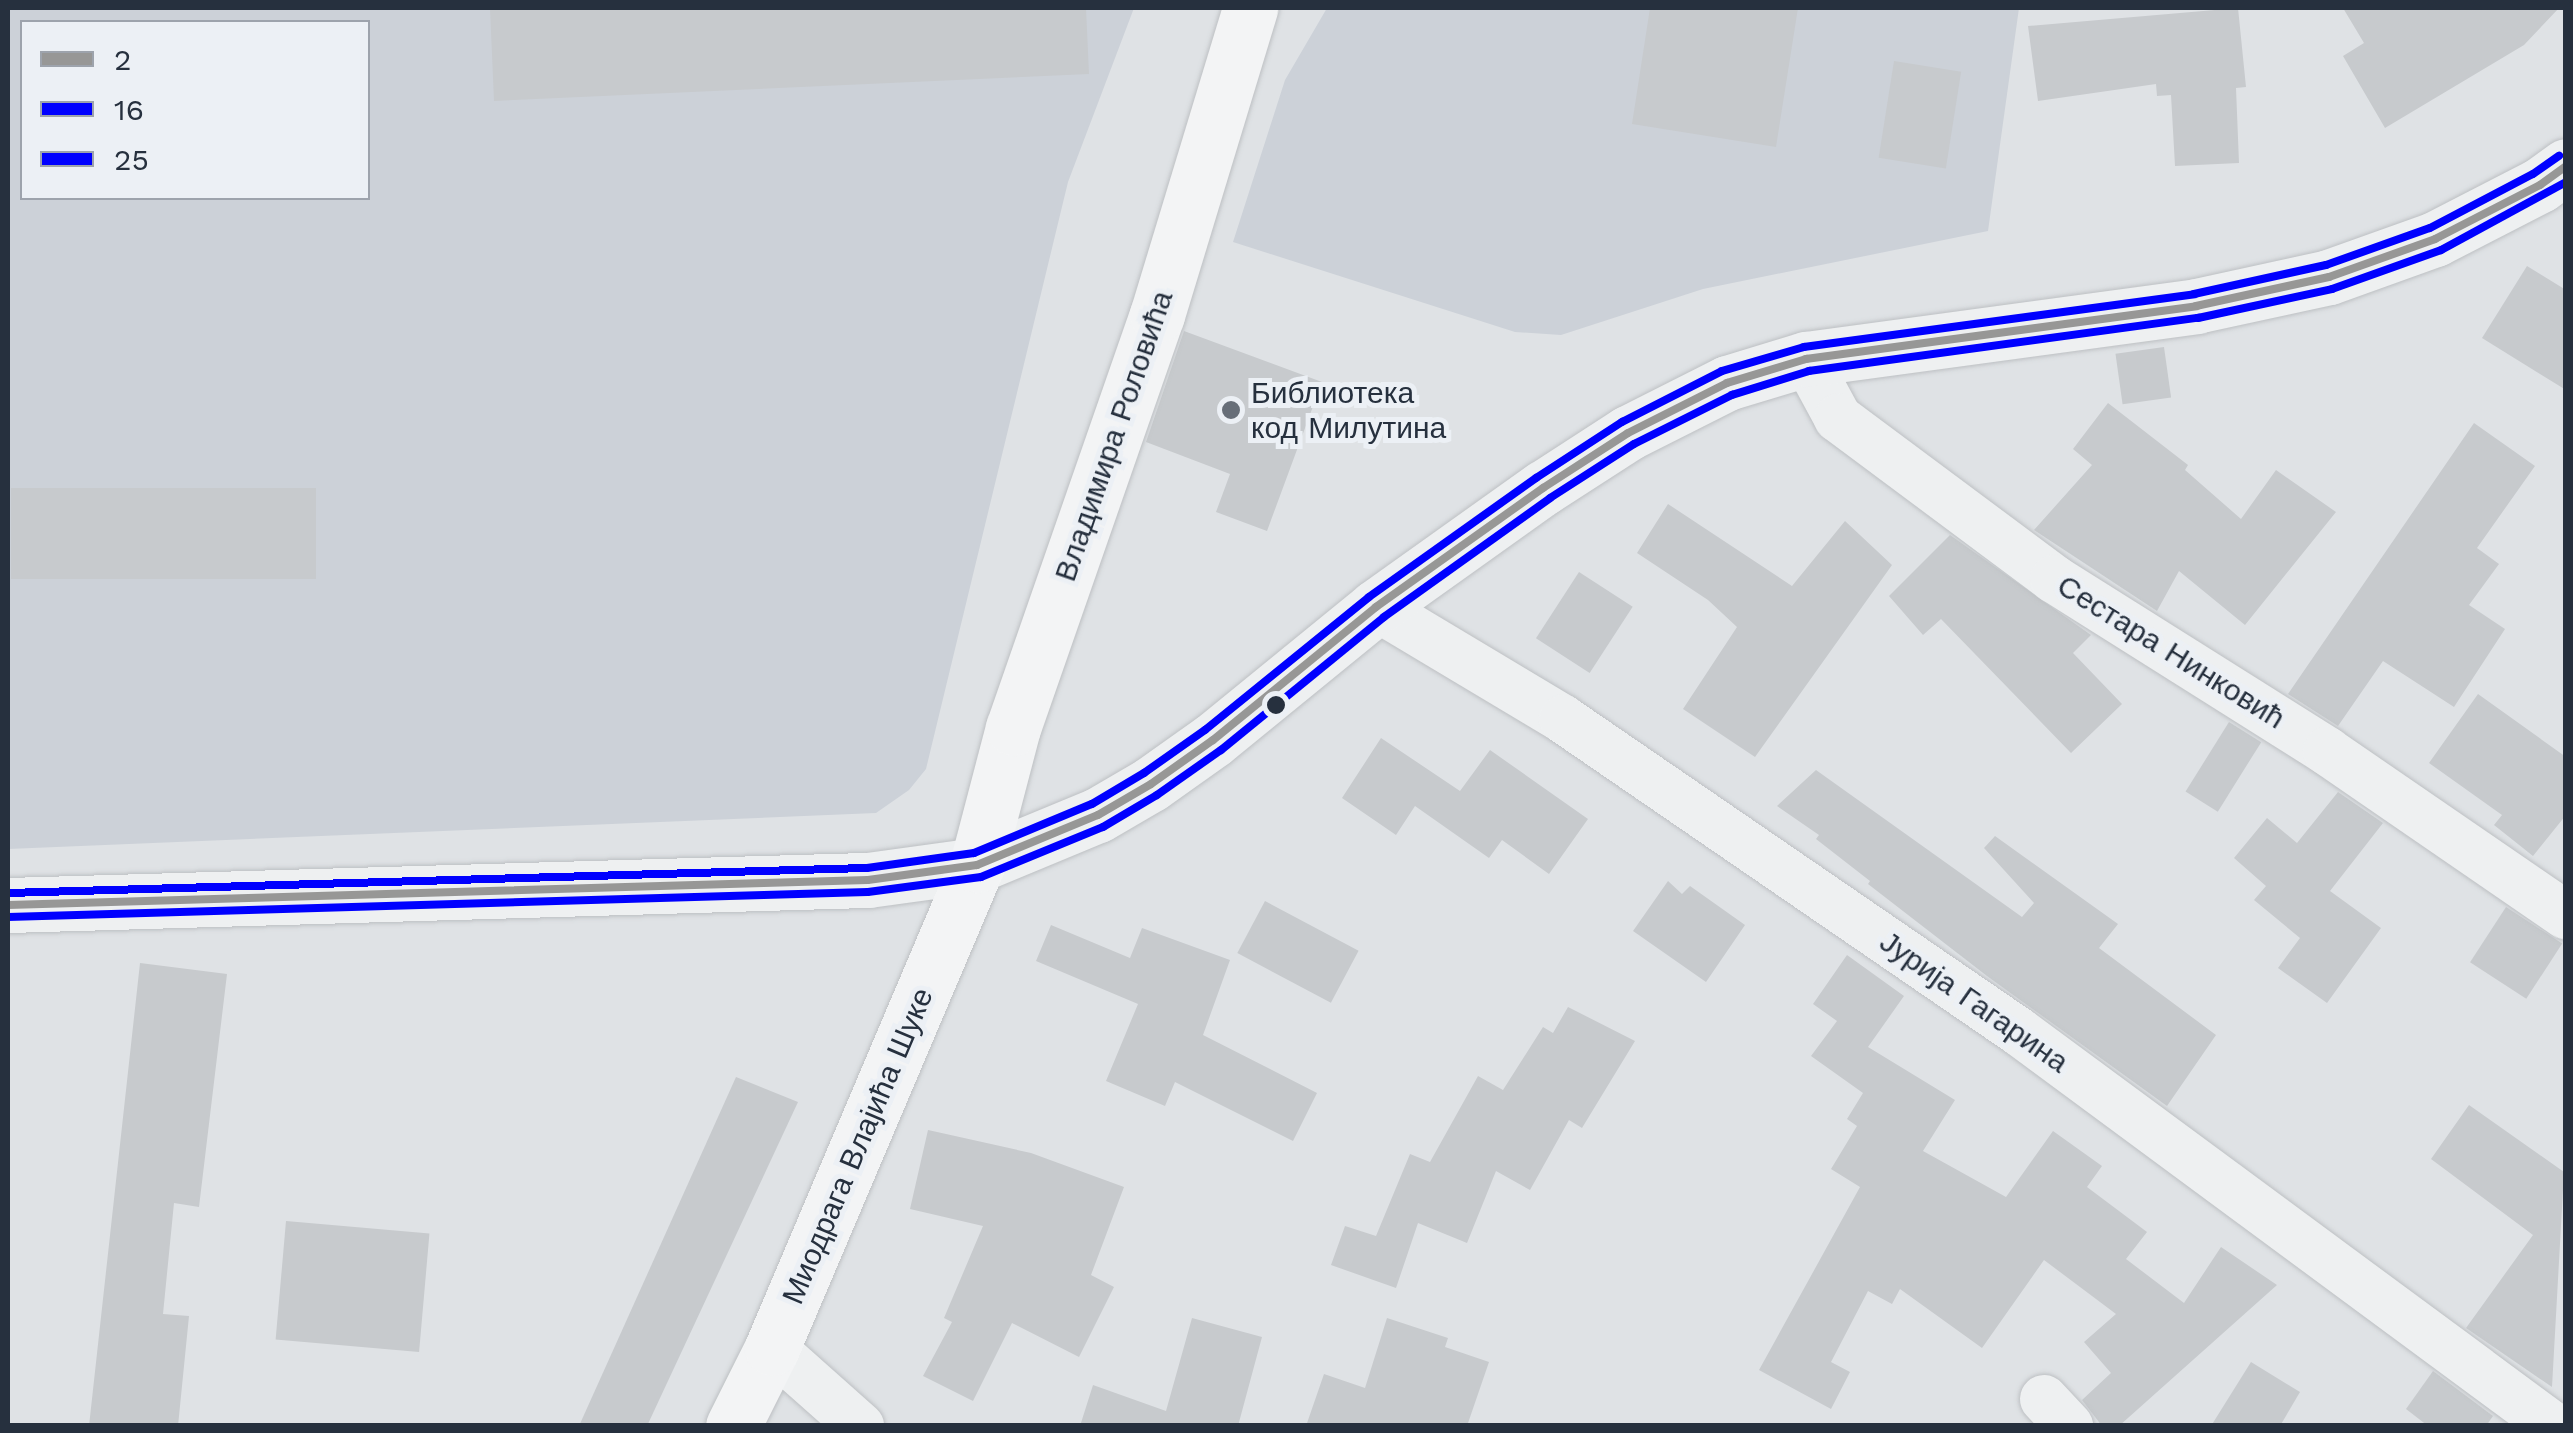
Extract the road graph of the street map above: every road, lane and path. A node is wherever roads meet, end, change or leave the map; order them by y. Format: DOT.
graph roads {
  1 [pos="1250,8"];
  2 [pos="2566,166"];
  3 [pos="1806,359"];
  4 [pos="1376,607"];
  5 [pos="978,865"];
  6 [pos="8,905"];
  7 [pos="2566,915"];
  8 [pos="772,1348"];
  9 [pos="733,1426"];
  10 [pos="860,1426"];
  11 [pos="2553,1426"];
  1 -- 5 [label="main road, Владимира Роловића"];
  2 -- 3 [label="street"];
  3 -- 4 [label="street"];
  3 -- 7 [label="street, Сестара Нинковић"];
  4 -- 5 [label="street"];
  4 -- 11 [label="street, Јурија Гагарина"];
  5 -- 6 [label="street"];
  5 -- 8 [label="main road, Миодрага Влајића Шуке"];
  8 -- 9 [label="main road, Миодрага Влајића Шуке"];
  8 -- 10 [label="street"];
}
